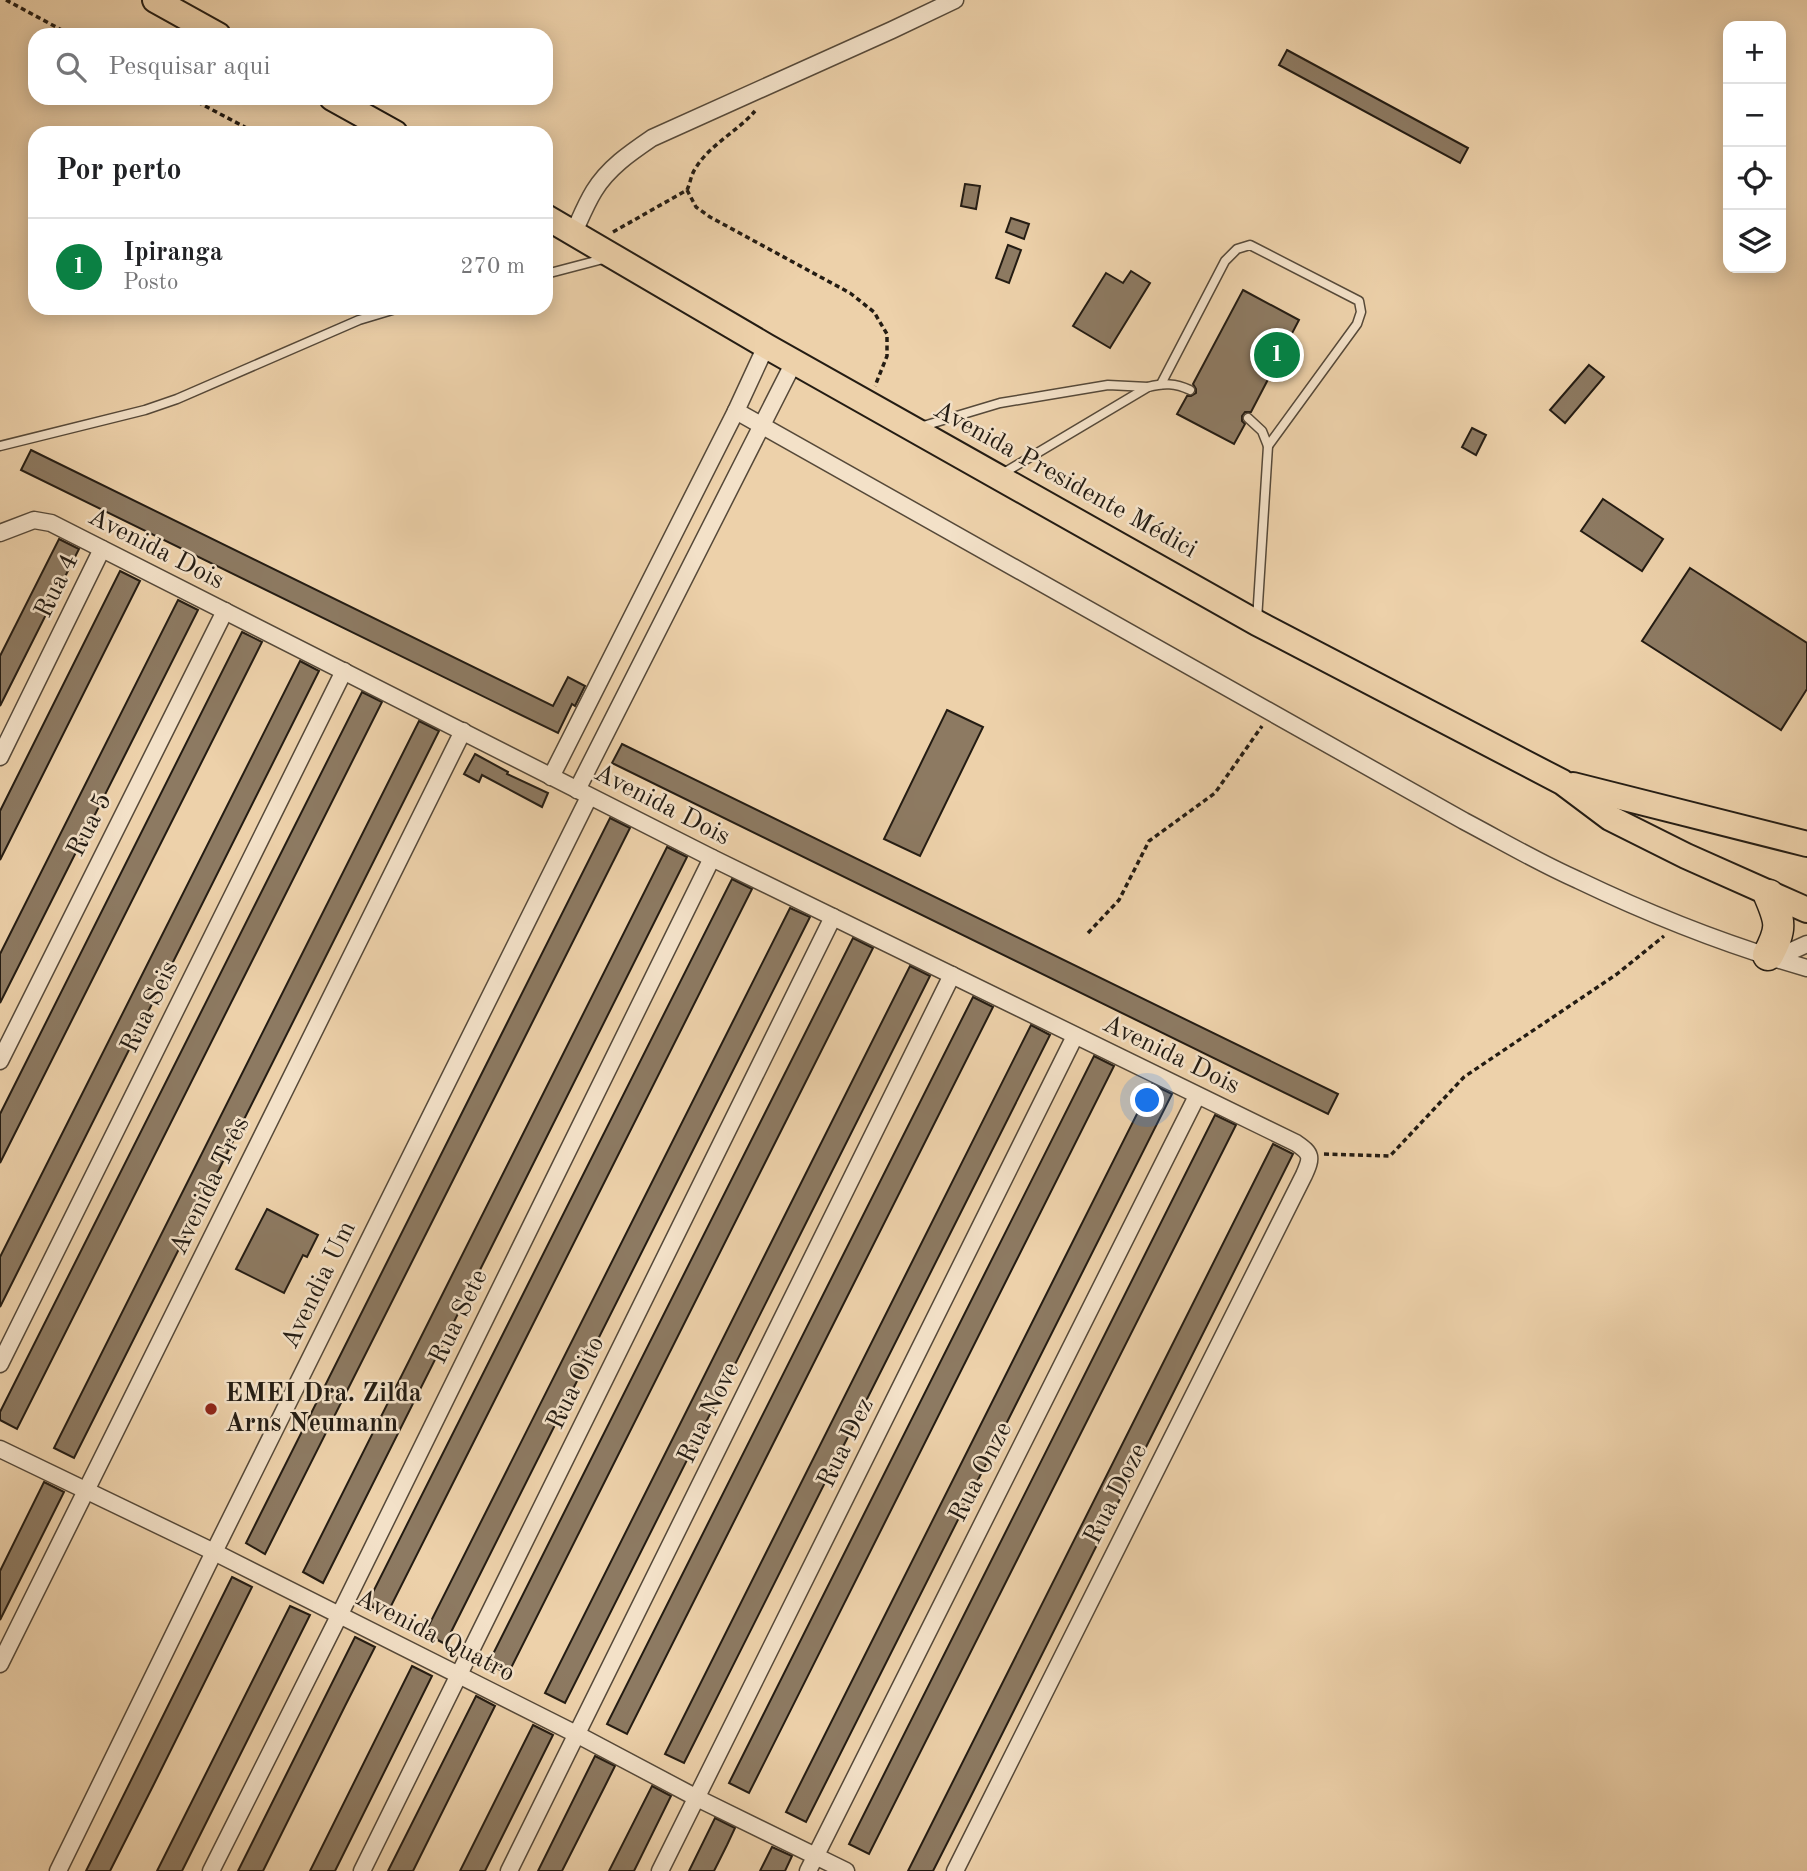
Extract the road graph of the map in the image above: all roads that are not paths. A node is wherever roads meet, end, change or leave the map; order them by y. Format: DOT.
graph roads {
  1 [pos="155,0"];
  2 [pos="955,0"];
  3 [pos="205,28"];
  4 [pos="345,105"];
  5 [pos="382,126"];
  6 [pos="553,221"];
  7 [pos="582,238"];
  8 [pos="614,256"];
  9 [pos="553,272"];
  10 [pos="376,315"];
  11 [pos="766,346"];
  12 [pos="794,362"];
  13 [pos="1161,384"];
  14 [pos="1148,387"];
  15 [pos="1190,390"];
  16 [pos="736,411"];
  17 [pos="1248,418"];
  18 [pos="762,426"];
  19 [pos="913,429"];
  20 [pos="0,446"];
  21 [pos="1268,446"];
  22 [pos="997,477"];
  23 [pos="4,531"];
  24 [pos="102,549"];
  25 [pos="225,611"];
  26 [pos="1257,622"];
  27 [pos="344,671"];
  28 [pos="463,731"];
  29 [pos="0,757"];
  30 [pos="551,777"];
  31 [pos="1562,782"];
  32 [pos="583,793"];
  33 [pos="1807,844"];
  34 [pos="712,858"];
  35 [pos="1769,895"];
  36 [pos="1807,910"];
  37 [pos="834,917"];
  38 [pos="1807,944"];
  39 [pos="1772,956"];
  40 [pos="1807,968"];
  41 [pos="952,975"];
  42 [pos="1075,1036"];
  43 [pos="0,1061"];
  44 [pos="1197,1096"];
  45 [pos="1309,1154"];
  46 [pos="0,1364"];
  47 [pos="0,1449"];
  48 [pos="86,1492"];
  49 [pos="214,1552"];
  50 [pos="339,1616"];
  51 [pos="0,1664"];
  52 [pos="458,1676"];
  53 [pos="578,1735"];
  54 [pos="697,1798"];
  55 [pos="816,1856"];
  56 [pos="58,1871"];
  57 [pos="211,1871"];
  58 [pos="362,1871"];
  59 [pos="509,1871"];
  60 [pos="660,1871"];
  61 [pos="808,1871"];
  62 [pos="846,1871"];
  63 [pos="955,1871"];
  1 -- 3 [label="main road"];
  2 -- 7 [label="street"];
  4 -- 5 [label="main road"];
  6 -- 7 [label="main road, Avenida Presidente Médici"];
  7 -- 8 [label="main road, Avenida Presidente Médici"];
  8 -- 9 [label="lane"];
  8 -- 11 [label="main road, Avenida Presidente Médici"];
  10 -- 20 [label="lane"];
  11 -- 12 [label="main road, Avenida Presidente Médici"];
  11 -- 16 [label="street"];
  12 -- 18 [label="street, Avendia Um"];
  12 -- 19 [label="main road, Avenida Presidente Médici"];
  13 -- 14 [label="lane"];
  13 -- 15 [label="lane"];
  13 -- 21 [label="lane"];
  14 -- 19 [label="lane"];
  14 -- 22 [label="lane"];
  16 -- 18 [label="street"];
  16 -- 30 [label="street"];
  17 -- 21 [label="lane"];
  18 -- 32 [label="street, Avendia Um"];
  18 -- 39 [label="street"];
  19 -- 22 [label="main road, Avenida Presidente Médici"];
  21 -- 26 [label="lane"];
  22 -- 26 [label="main road, Avenida Presidente Médici"];
  23 -- 24 [label="street, Avenida Dois"];
  24 -- 25 [label="street, Avenida Dois"];
  24 -- 29 [label="street, Rua 4"];
  25 -- 27 [label="street, Avenida Dois"];
  25 -- 43 [label="street, Rua 5"];
  26 -- 31 [label="main road, Avenida Presidente Médici"];
  27 -- 28 [label="street, Avenida Dois"];
  27 -- 46 [label="street, Rua Seis"];
  28 -- 30 [label="street, Avenida Dois"];
  28 -- 48 [label="street, Avenida Três"];
  30 -- 32 [label="street, Avenida Dois"];
  31 -- 33 [label="main road, Avenida Presidente Médici"];
  31 -- 35 [label="main road, Avenida Presidente Médici"];
  32 -- 34 [label="street, Avenida Dois"];
  32 -- 49 [label="street, Avendia Um"];
  34 -- 37 [label="street, Avenida Dois"];
  34 -- 50 [label="street, Rua Sete"];
  35 -- 36 [label="main road, Avenida Presidente Médici"];
  35 -- 39 [label="highway"];
  37 -- 41 [label="street, Avenida Dois"];
  37 -- 52 [label="street, Rua Oito"];
  38 -- 39 [label="street"];
  39 -- 40 [label="street"];
  41 -- 42 [label="street, Avenida Dois"];
  41 -- 53 [label="street, Rua Nove"];
  42 -- 44 [label="street, Avenida Dois"];
  42 -- 54 [label="street, Rua Dez"];
  44 -- 45 [label="street, Avenida Dois"];
  44 -- 55 [label="street, Rua Onze"];
  45 -- 63 [label="street, Rua Doze"];
  47 -- 48 [label="street, Avenida Quatro"];
  48 -- 49 [label="street, Avenida Quatro"];
  48 -- 51 [label="street, Avenida Três"];
  49 -- 50 [label="street, Avenida Quatro"];
  49 -- 56 [label="street, Avendia Um"];
  50 -- 52 [label="street, Avenida Quatro"];
  50 -- 57 [label="street, Rua Sete"];
  52 -- 53 [label="street, Avenida Quatro"];
  52 -- 58 [label="street, Rua Oito"];
  53 -- 54 [label="street, Avenida Quatro"];
  53 -- 59 [label="street, Rua Nove"];
  54 -- 55 [label="street, Avenida Quatro"];
  54 -- 60 [label="street, Rua Dez"];
  55 -- 61 [label="street, Rua Onze"];
  55 -- 62 [label="street, Avenida Quatro"];
}
